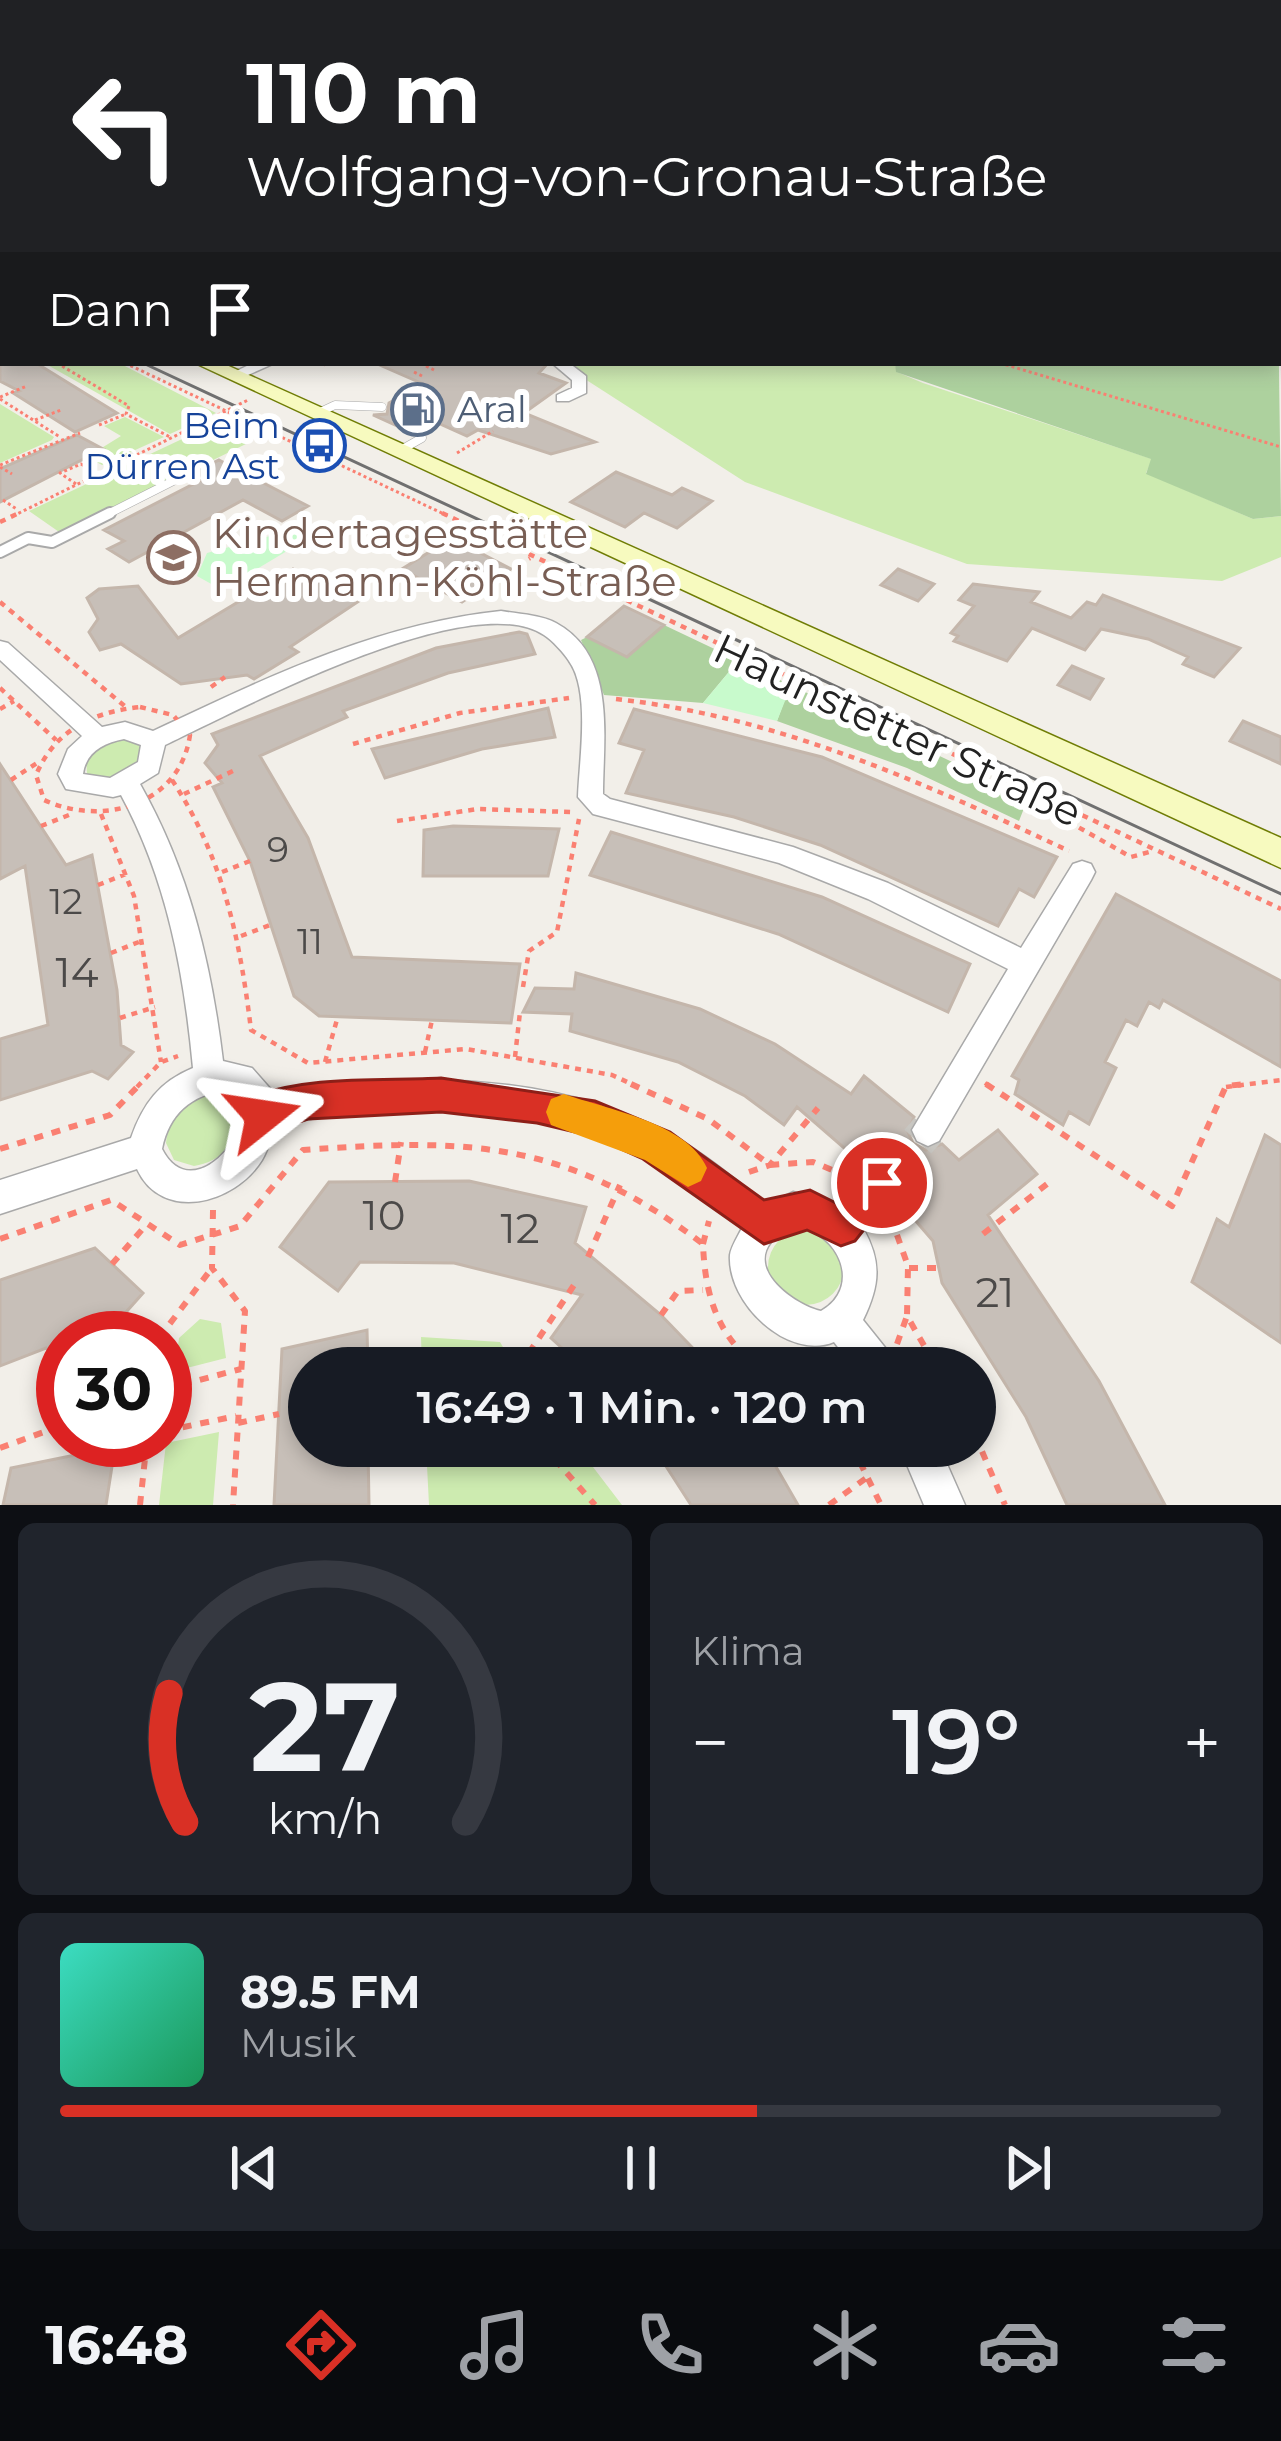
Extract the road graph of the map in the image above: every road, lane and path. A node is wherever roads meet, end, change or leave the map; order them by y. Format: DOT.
graph roads {
  1 [pos="64,366"];
  2 [pos="132,366"];
  3 [pos="212,366"];
  4 [pos="259,366"];
  5 [pos="426,366"];
  6 [pos="564,366"];
  7 [pos="1010,366"];
  8 [pos="434,370"];
  9 [pos="414,372"];
  10 [pos="234,376"];
  11 [pos="422,376"];
  12 [pos="27,386"];
  13 [pos="0,398"];
  14 [pos="563,398"];
  15 [pos="11,405"];
  16 [pos="382,407"];
  17 [pos="0,410"];
  18 [pos="61,410"];
  19 [pos="229,411"];
  20 [pos="318,413"];
  21 [pos="126,414"];
  22 [pos="34,420"];
  23 [pos="418,423"];
  24 [pos="99,425"];
  25 [pos="493,431"];
  26 [pos="80,433"];
  27 [pos="170,437"];
  28 [pos="59,438"];
  29 [pos="68,444"];
  30 [pos="1281,447"];
  31 [pos="399,451"];
  32 [pos="452,456"];
  33 [pos="0,466"];
  34 [pos="190,472"];
  35 [pos="98,473"];
  36 [pos="12,474"];
  37 [pos="76,484"];
  38 [pos="2,500"];
  39 [pos="18,510"];
  40 [pos="0,522"];
  41 [pos="0,552"];
  42 [pos="530,558"];
  43 [pos="0,602"];
  44 [pos="502,615"];
  45 [pos="0,648"];
  46 [pos="225,677"];
  47 [pos="214,684"];
  48 [pos="0,688"];
  49 [pos="590,698"];
  50 [pos="14,701"];
  51 [pos="127,708"];
  52 [pos="0,709"];
  53 [pos="98,737"];
  54 [pos="56,740"];
  55 [pos="154,740"];
  56 [pos="352,744"];
  57 [pos="40,760"];
  58 [pos="233,771"];
  59 [pos="11,780"];
  60 [pos="127,783"];
  61 [pos="183,794"];
  62 [pos="1063,808"];
  63 [pos="74,814"];
  64 [pos="100,814"];
  65 [pos="397,820"];
  66 [pos="41,826"];
  67 [pos="1153,850"];
  68 [pos="1281,854"];
  69 [pos="250,861"];
  70 [pos="1085,866"];
  71 [pos="222,872"];
  72 [pos="126,874"];
  73 [pos="98,884"];
  74 [pos="1281,909"];
  75 [pos="270,925"];
  76 [pos="241,936"];
  77 [pos="144,940"];
  78 [pos="111,953"];
  79 [pos="1024,963"];
  80 [pos="523,988"];
  81 [pos="154,1006"];
  82 [pos="520,1012"];
  83 [pos="338,1016"];
  84 [pos="120,1018"];
  85 [pos="432,1020"];
  86 [pos="251,1030"];
  87 [pos="424,1052"];
  88 [pos="514,1057"];
  89 [pos="207,1061"];
  90 [pos="161,1062"];
  91 [pos="325,1062"];
  92 [pos="966,1069"];
  93 [pos="1281,1080"];
  94 [pos="818,1108"];
  95 [pos="262,1111"];
  96 [pos="928,1130"];
  97 [pos="401,1142"];
  98 [pos="0,1149"];
  99 [pos="145,1150"];
  100 [pos="770,1165"];
  101 [pos="214,1180"];
  102 [pos="1051,1181"];
  103 [pos="395,1182"];
  104 [pos="882,1183"];
  105 [pos="620,1185"];
  106 [pos="0,1197"];
  107 [pos="147,1224"];
  108 [pos="764,1224"];
  109 [pos="841,1227"];
  110 [pos="983,1234"];
  111 [pos="212,1235"];
  112 [pos="0,1239"];
  113 [pos="589,1257"];
  114 [pos="112,1264"];
  115 [pos="212,1268"];
  116 [pos="909,1268"];
  117 [pos="939,1268"];
  118 [pos="574,1285"];
  119 [pos="704,1290"];
  120 [pos="178,1311"];
  121 [pos="661,1315"];
  122 [pos="840,1320"];
  123 [pos="533,1347"];
  124 [pos="740,1347"];
  125 [pos="861,1347"];
  126 [pos="242,1369"];
  127 [pos="192,1382"];
  128 [pos="279,1414"];
  129 [pos="238,1419"];
  130 [pos="192,1427"];
  131 [pos="36,1435"];
  132 [pos="0,1448"];
  133 [pos="144,1467"];
  134 [pos="562,1467"];
  135 [pos="864,1467"];
  136 [pos="929,1467"];
  137 [pos="989,1467"];
  138 [pos="869,1476"];
  139 [pos="140,1505"];
  140 [pos="233,1505"];
  141 [pos="595,1505"];
  142 [pos="829,1505"];
  143 [pos="881,1505"];
  144 [pos="946,1505"];
  145 [pos="1005,1505"];
  1 -- 21 [label="path"];
  2 -- 19 [label="path, Haunstetter Straße"];
  3 -- 10 [label="main road, Haunstetter Straße"];
  4 -- 10 [label="street"];
  5 -- 8 [label="path"];
  6 -- 14 [label="street"];
  7 -- 30 [label="path"];
  9 -- 11 [label="path"];
  10 -- 20 [label="main road, Haunstetter Straße"];
  12 -- 13 [label="path"];
  13 -- 15 [label="path"];
  15 -- 17 [label="path"];
  15 -- 22 [label="path"];
  16 -- 20 [label="lane"];
  18 -- 22 [label="path"];
  19 -- 27 [label="path"];
  19 -- 42 [label="path, Haunstetter Straße"];
  20 -- 31 [label="main road, Haunstetter Straße"];
  21 -- 24 [label="path"];
  21 -- 27 [label="path"];
  22 -- 28 [label="path"];
  23 -- 31 [label="lane"];
  25 -- 32 [label="path"];
  26 -- 28 [label="path"];
  27 -- 35 [label="path"];
  28 -- 29 [label="path"];
  28 -- 33 [label="path"];
  31 -- 68 [label="main road, Haunstetter Straße"];
  33 -- 36 [label="path"];
  34 -- 41 [label="lane"];
  35 -- 37 [label="path"];
  35 -- 37 [label="path"];
  37 -- 39 [label="path"];
  38 -- 39 [label="path"];
  39 -- 40 [label="path"];
  42 -- 44 [label="path"];
  42 -- 62 [label="path, Haunstetter Straße"];
  43 -- 51 [label="path"];
  44 -- 49 [label="street"];
  44 -- 55 [label="street"];
  45 -- 53 [label="street"];
  46 -- 47 [label="path"];
  48 -- 50 [label="path"];
  49 -- 56 [label="path"];
  49 -- 70 [label="path"];
  49 -- 79 [label="street"];
  50 -- 52 [label="path"];
  50 -- 54 [label="path"];
  53 -- 55 [label="street"];
  53 -- 60 [label="street"];
  55 -- 60 [label="street"];
  57 -- 59 [label="path"];
  58 -- 61 [label="path"];
  60 -- 89 [label="street"];
  62 -- 67 [label="path, Haunstetter Straße"];
  62 -- 67 [label="path"];
  63 -- 66 [label="path"];
  64 -- 72 [label="path"];
  65 -- 80 [label="path"];
  67 -- 74 [label="path, Haunstetter Straße"];
  69 -- 71 [label="path"];
  70 -- 79 [label="street"];
  72 -- 73 [label="path"];
  72 -- 77 [label="path"];
  75 -- 76 [label="path"];
  77 -- 78 [label="path"];
  77 -- 81 [label="path"];
  79 -- 92 [label="street"];
  81 -- 84 [label="path"];
  81 -- 90 [label="path"];
  82 -- 88 [label="path"];
  83 -- 91 [label="path"];
  85 -- 87 [label="path"];
  86 -- 89 [label="path"];
  89 -- 90 [label="path"];
  89 -- 95 [label="street"];
  89 -- 99 [label="street"];
  90 -- 98 [label="path"];
  92 -- 93 [label="path"];
  92 -- 96 [label="street"];
  94 -- 100 [label="path"];
  95 -- 101 [label="street"];
  95 -- 108 [label="street"];
  97 -- 103 [label="path"];
  97 -- 105 [label="path"];
  97 -- 111 [label="path"];
  99 -- 101 [label="street"];
  99 -- 106 [label="street"];
  101 -- 111 [label="path"];
  102 -- 110 [label="path"];
  104 -- 109 [label="street"];
  105 -- 113 [label="path"];
  105 -- 119 [label="path"];
  107 -- 111 [label="path"];
  107 -- 112 [label="path"];
  107 -- 114 [label="path"];
  108 -- 109 [label="street"];
  108 -- 122 [label="street"];
  109 -- 122 [label="street"];
  111 -- 115 [label="path"];
  115 -- 120 [label="path"];
  115 -- 126 [label="path"];
  116 -- 117 [label="path"];
  118 -- 123 [label="path"];
  119 -- 121 [label="path"];
  119 -- 124 [label="path"];
  122 -- 125 [label="street"];
  126 -- 127 [label="path"];
  126 -- 129 [label="path"];
  128 -- 129 [label="path"];
  129 -- 130 [label="path"];
  129 -- 140 [label="path"];
  131 -- 132 [label="path"];
  133 -- 139 [label="path"];
  134 -- 141 [label="path"];
  135 -- 138 [label="path"];
  136 -- 144 [label="street"];
  137 -- 145 [label="path"];
  138 -- 142 [label="path"];
  138 -- 143 [label="path"];
}
